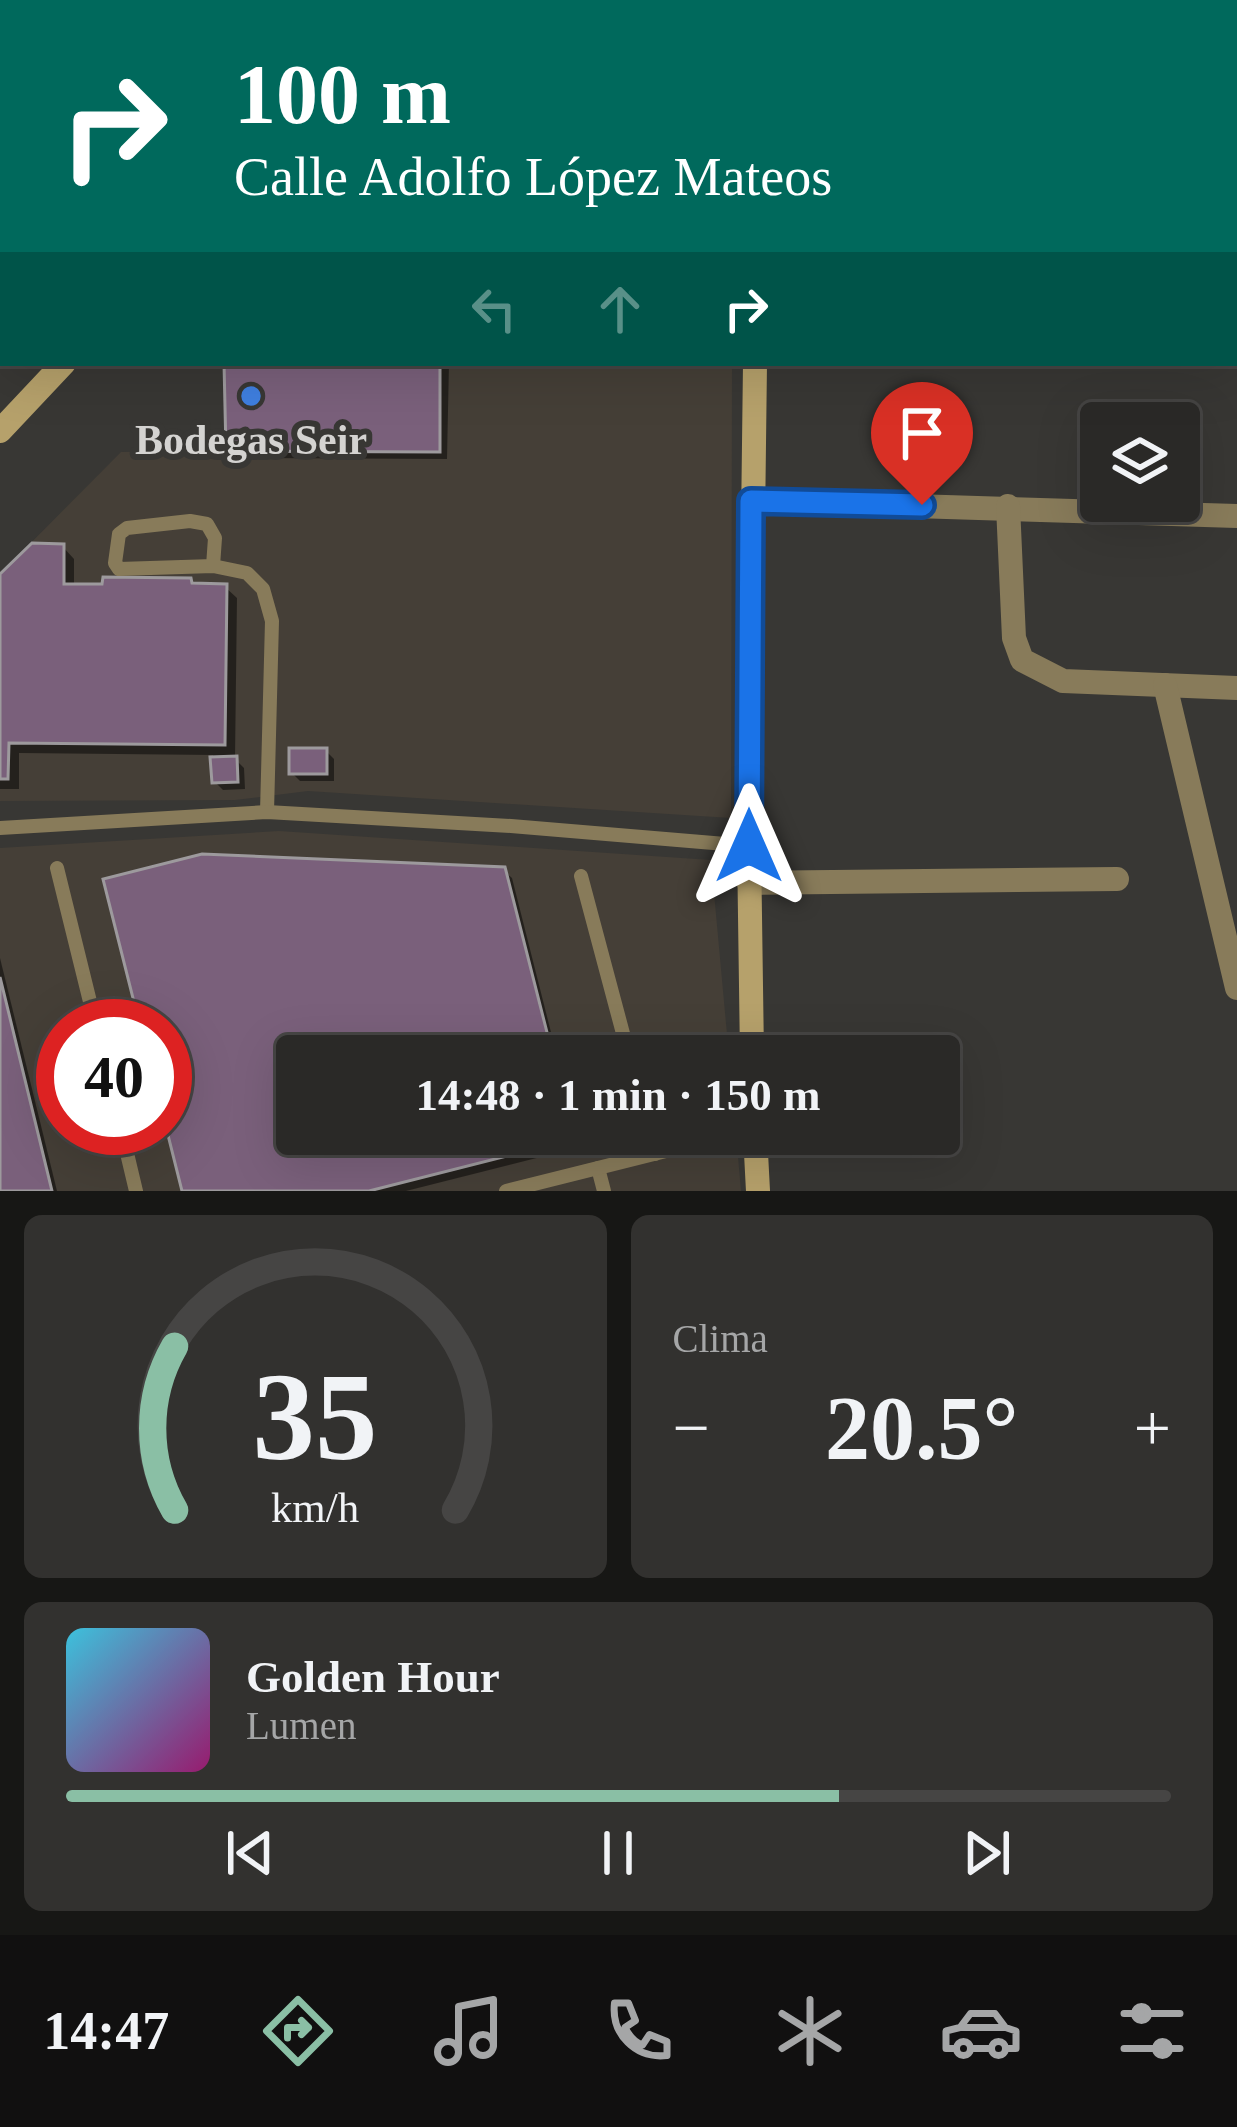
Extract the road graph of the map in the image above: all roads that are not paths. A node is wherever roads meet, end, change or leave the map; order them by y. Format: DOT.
graph roads {
  1 [pos="61,366"];
  2 [pos="755,366"];
  3 [pos="0,431"];
  4 [pos="751,501"];
  5 [pos="1008,506"];
  6 [pos="1237,516"];
  7 [pos="213,566"];
  8 [pos="1165,685"];
  9 [pos="1237,688"];
  10 [pos="267,812"];
  11 [pos="0,828"];
  12 [pos="749,846"];
  13 [pos="57,868"];
  14 [pos="581,876"];
  15 [pos="1117,879"];
  16 [pos="749,883"];
  17 [pos="1237,988"];
  18 [pos="89,999"];
  19 [pos="623,1035"];
  20 [pos="752,1035"];
  21 [pos="127,1155"];
  22 [pos="651,1155"];
  23 [pos="756,1155"];
  24 [pos="598,1168"];
  25 [pos="136,1191"];
  26 [pos="506,1191"];
  27 [pos="604,1191"];
  28 [pos="758,1191"];
  1 -- 3 [label="street"];
  2 -- 4 [label="street"];
  4 -- 5 [label="street"];
  4 -- 12 [label="street"];
  5 -- 6 [label="street"];
  5 -- 8 [label="street"];
  7 -- 7 [label="lane"];
  7 -- 10 [label="lane"];
  8 -- 9 [label="street"];
  8 -- 17 [label="street"];
  10 -- 11 [label="lane"];
  10 -- 12 [label="lane"];
  12 -- 16 [label="street"];
  13 -- 18 [label="lane"];
  14 -- 19 [label="lane"];
  15 -- 16 [label="street"];
  16 -- 20 [label="street"];
  21 -- 25 [label="lane"];
  22 -- 24 [label="lane"];
  23 -- 28 [label="street"];
  24 -- 26 [label="lane"];
  24 -- 27 [label="lane"];
}
